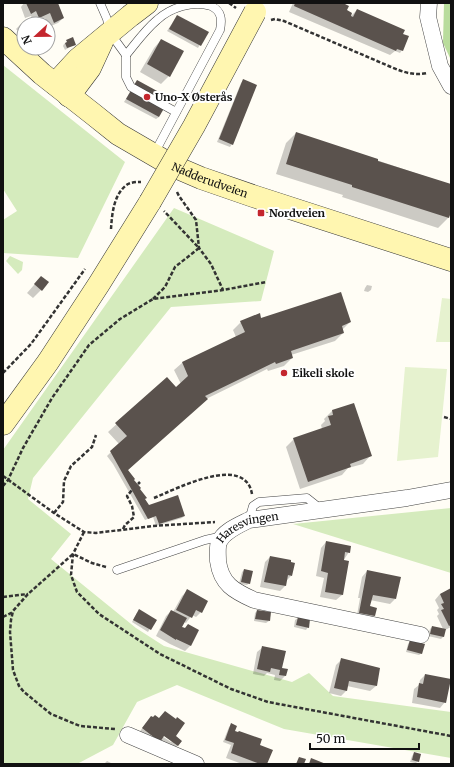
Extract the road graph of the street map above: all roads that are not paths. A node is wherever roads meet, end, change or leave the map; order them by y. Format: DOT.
graph roads {
  1 [pos="100,3"];
  2 [pos="147,3"];
  3 [pos="429,3"];
  4 [pos="260,12"];
  5 [pos="107,35"];
  6 [pos="3,38"];
  7 [pos="126,55"];
  8 [pos="451,86"];
  9 [pos="62,90"];
  10 [pos="176,112"];
  11 [pos="154,155"];
  12 [pos="451,260"];
  13 [pos="3,424"];
  14 [pos="451,490"];
  15 [pos="223,529"];
  16 [pos="117,570"];
  17 [pos="421,636"];
  18 [pos="128,735"];
  19 [pos="196,764"];
  1 -- 5 [label="lane"];
  2 -- 5 [label="main road"];
  3 -- 8 [label="street"];
  4 -- 13 [label="main road, bridge"];
  5 -- 7 [label="lane"];
  5 -- 9 [label="main road"];
  6 -- 9 [label="main road, Nadderudveien"];
  7 -- 10 [label="lane"];
  7 -- 10 [label="lane"];
  9 -- 11 [label="main road, Nadderudveien"];
  10 -- 11 [label="lane"];
  11 -- 12 [label="main road, Nadderudveien"];
  14 -- 15 [label="street, Haresvingen"];
  15 -- 16 [label="lane"];
  15 -- 17 [label="street, Haresvingen"];
  18 -- 19 [label="street"];
}
